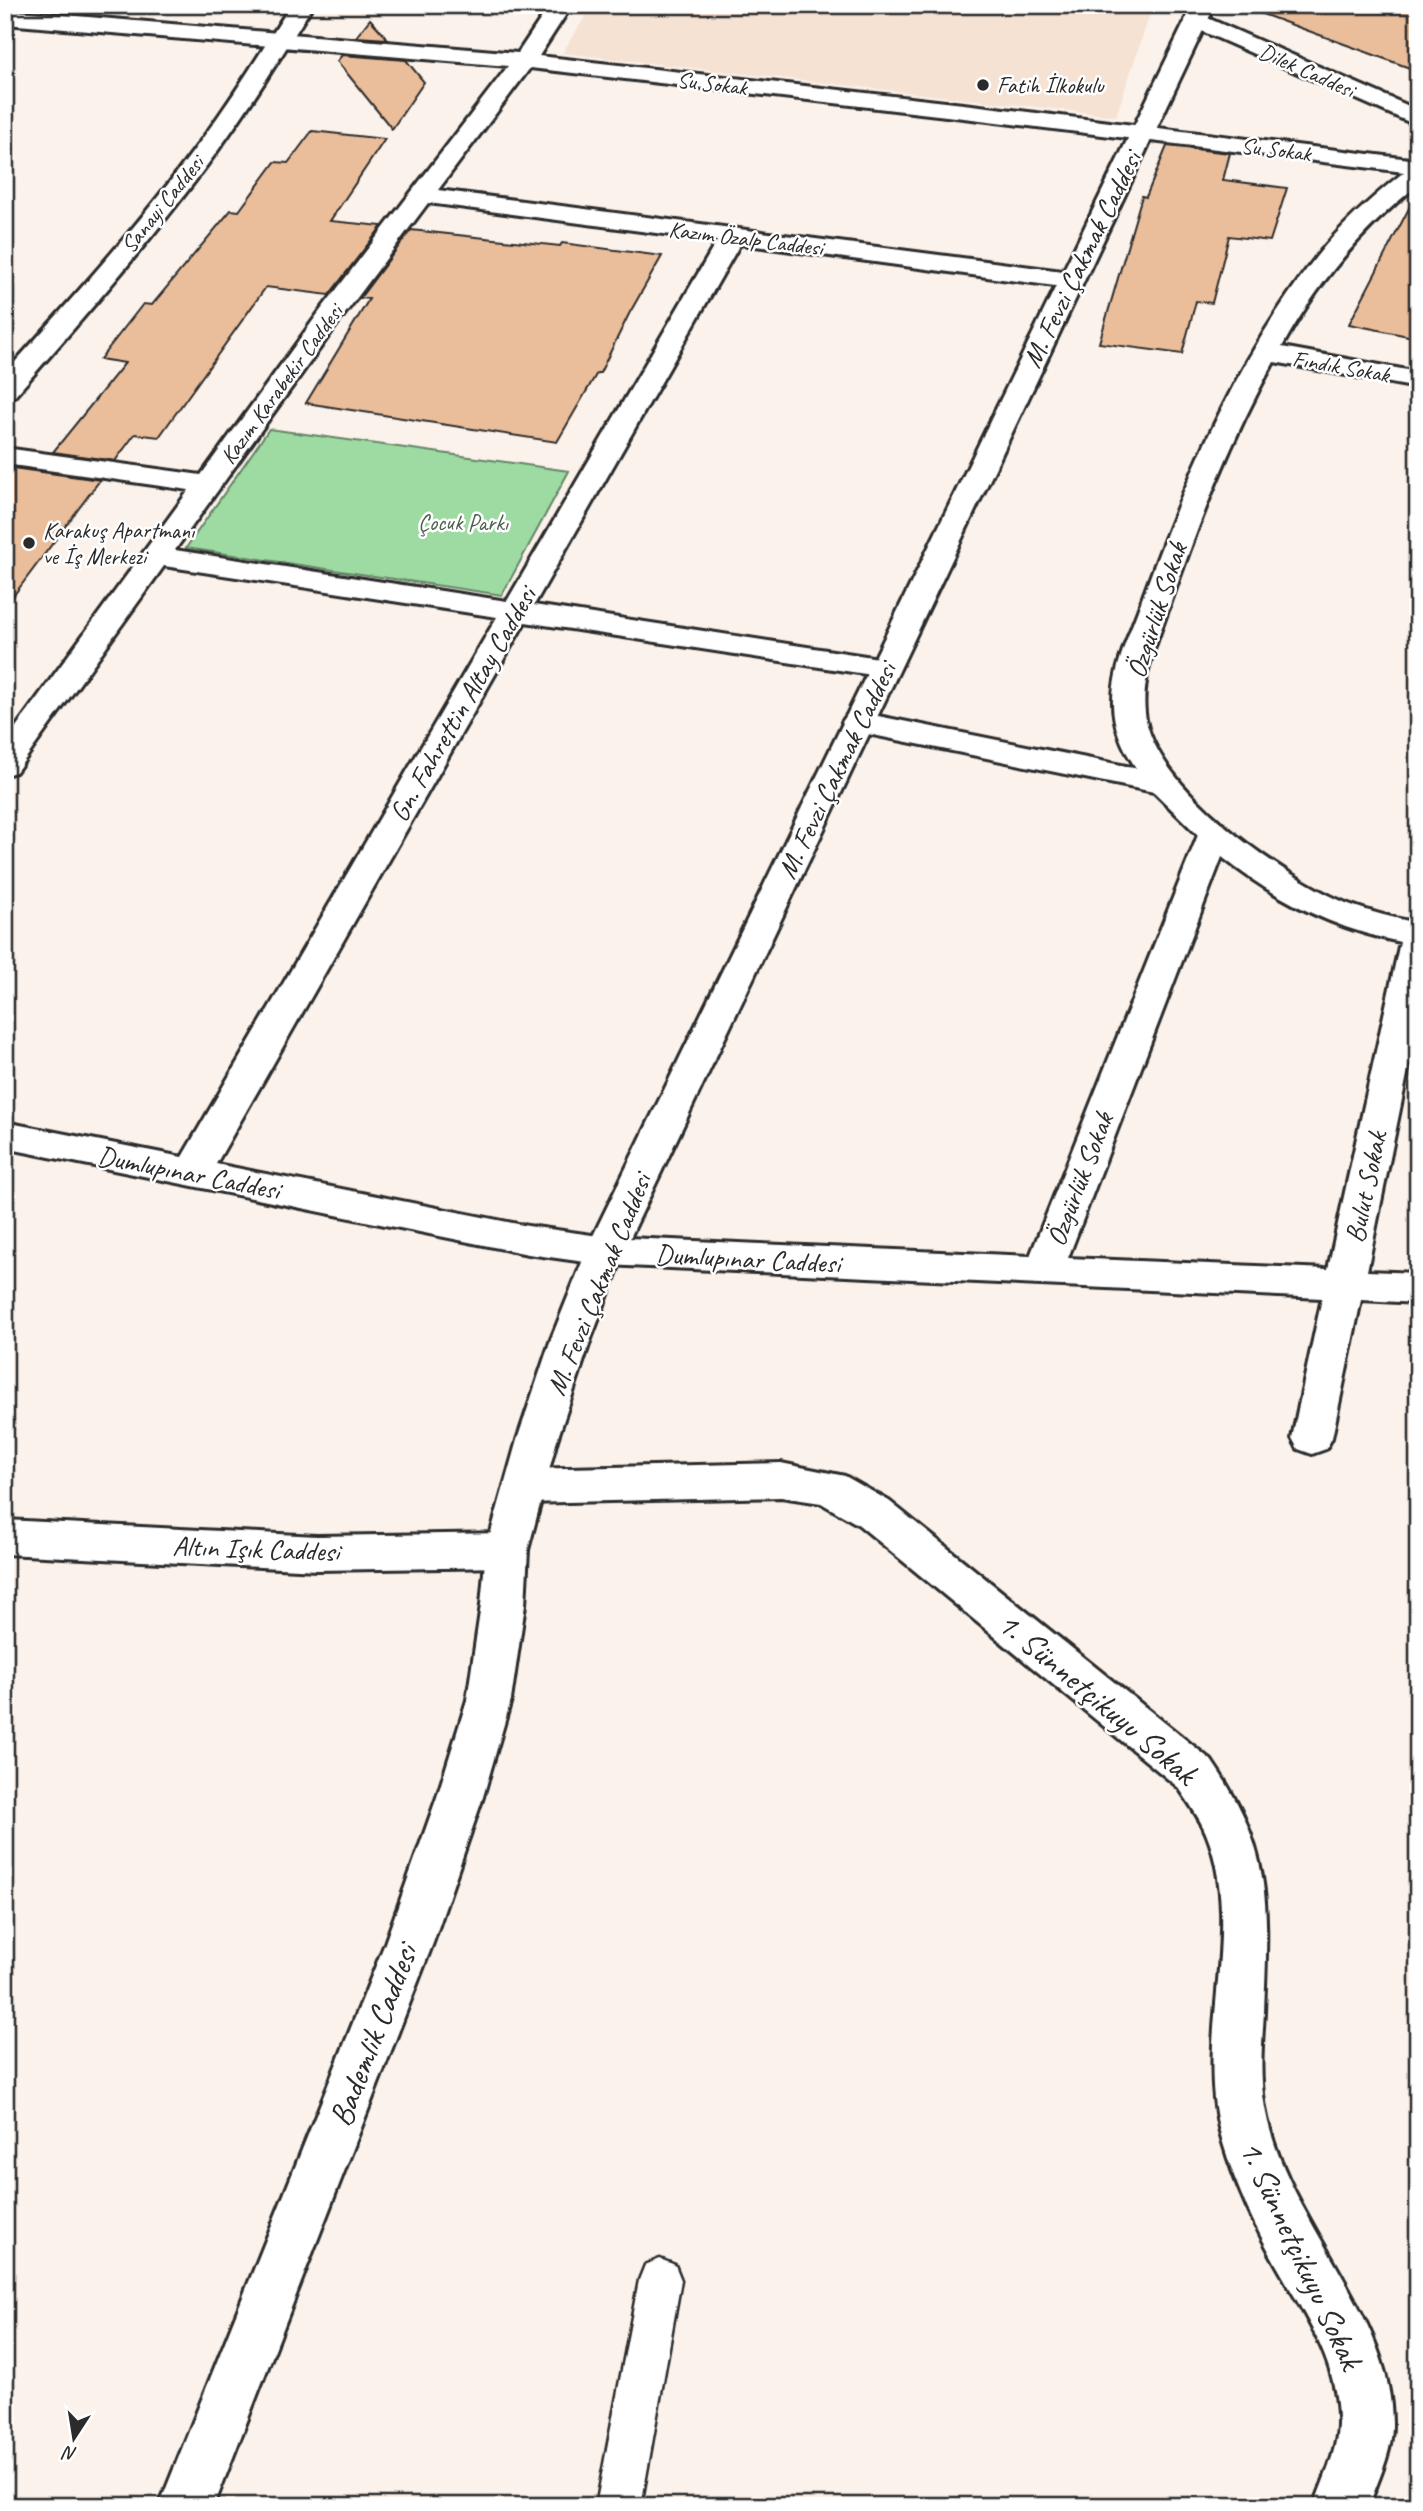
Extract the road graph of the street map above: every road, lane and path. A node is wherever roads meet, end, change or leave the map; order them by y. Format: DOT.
graph roads {
  1 [pos="302,5"];
  2 [pos="561,5"];
  3 [pos="1200,13"];
  4 [pos="5,17"];
  5 [pos="281,38"];
  6 [pos="524,61"];
  7 [pos="1418,119"];
  8 [pos="1141,132"];
  9 [pos="1418,167"];
  10 [pos="1418,173"];
  11 [pos="422,195"];
  12 [pos="732,236"];
  13 [pos="1070,279"];
  14 [pos="1265,352"];
  15 [pos="1418,380"];
  16 [pos="5,390"];
  17 [pos="5,456"];
  18 [pos="208,484"];
  19 [pos="156,556"];
  20 [pos="516,611"];
  21 [pos="885,668"];
  22 [pos="858,722"];
  23 [pos="5,765"];
  24 [pos="1166,784"];
  25 [pos="1215,832"];
  26 [pos="1418,935"];
  27 [pos="5,1135"];
  28 [pos="192,1172"];
  29 [pos="606,1251"];
  30 [pos="1043,1271"];
  31 [pos="1345,1285"];
  32 [pos="1418,1288"];
  33 [pos="1312,1438"];
  34 [pos="525,1486"];
  35 [pos="5,1537"];
  36 [pos="508,1550"];
  37 [pos="660,2280"];
  38 [pos="186,2506"];
  39 [pos="618,2506"];
  40 [pos="1341,2506"];
  1 -- 5 [label="street, Sanayi Caddesi"];
  2 -- 6 [label="street, Kazım Karabekir Caddesi"];
  3 -- 7 [label="street, Dilek Caddesi"];
  3 -- 8 [label="street, M. Fevzi Çakmak Caddesi"];
  4 -- 5 [label="street, Su Sokak"];
  5 -- 6 [label="street, Su Sokak"];
  5 -- 16 [label="street, Sanayi Caddesi"];
  6 -- 8 [label="street, Su Sokak"];
  6 -- 11 [label="street, Kazım Karabekir Caddesi"];
  8 -- 9 [label="street, Su Sokak"];
  8 -- 13 [label="street, M. Fevzi Çakmak Caddesi"];
  10 -- 14 [label="street, Özgürlük Sokak"];
  11 -- 12 [label="street, Kazım Özalp Caddesi"];
  11 -- 18 [label="street, Kazım Karabekir Caddesi"];
  12 -- 13 [label="street, Kazım Özalp Caddesi"];
  12 -- 20 [label="street, Gn. Fahrettin Altay Caddesi"];
  13 -- 21 [label="street, M. Fevzi Çakmak Caddesi"];
  14 -- 15 [label="street, Fındık Sokak"];
  14 -- 24 [label="street, Özgürlük Sokak"];
  17 -- 18 [label="street"];
  18 -- 19 [label="street, Kazım Karabekir Caddesi"];
  19 -- 20 [label="street"];
  19 -- 23 [label="street, Kazım Karabekir Caddesi"];
  20 -- 21 [label="street"];
  20 -- 28 [label="street, Gn. Fahrettin Altay Caddesi"];
  21 -- 22 [label="street, M. Fevzi Çakmak Caddesi"];
  22 -- 24 [label="street"];
  22 -- 29 [label="street, M. Fevzi Çakmak Caddesi"];
  24 -- 25 [label="street, Özgürlük Sokak"];
  25 -- 26 [label="street"];
  25 -- 30 [label="street, Özgürlük Sokak"];
  26 -- 31 [label="street, Bulut Sokak"];
  27 -- 28 [label="street, Dumlupınar Caddesi"];
  28 -- 29 [label="street, Dumlupınar Caddesi"];
  29 -- 30 [label="street, Dumlupınar Caddesi"];
  29 -- 34 [label="street, M. Fevzi Çakmak Caddesi"];
  30 -- 31 [label="street, Dumlupınar Caddesi"];
  31 -- 32 [label="street, Dumlupınar Caddesi"];
  31 -- 33 [label="street, Bulut Sokak"];
  34 -- 36 [label="street, M. Fevzi Çakmak Caddesi"];
  34 -- 40 [label="street, 1. Sünnetçikuyu Sokak"];
  35 -- 36 [label="street, Altın Işık Caddesi"];
  36 -- 38 [label="street, Bademlik Caddesi"];
  37 -- 39 [label="lane"];
}
